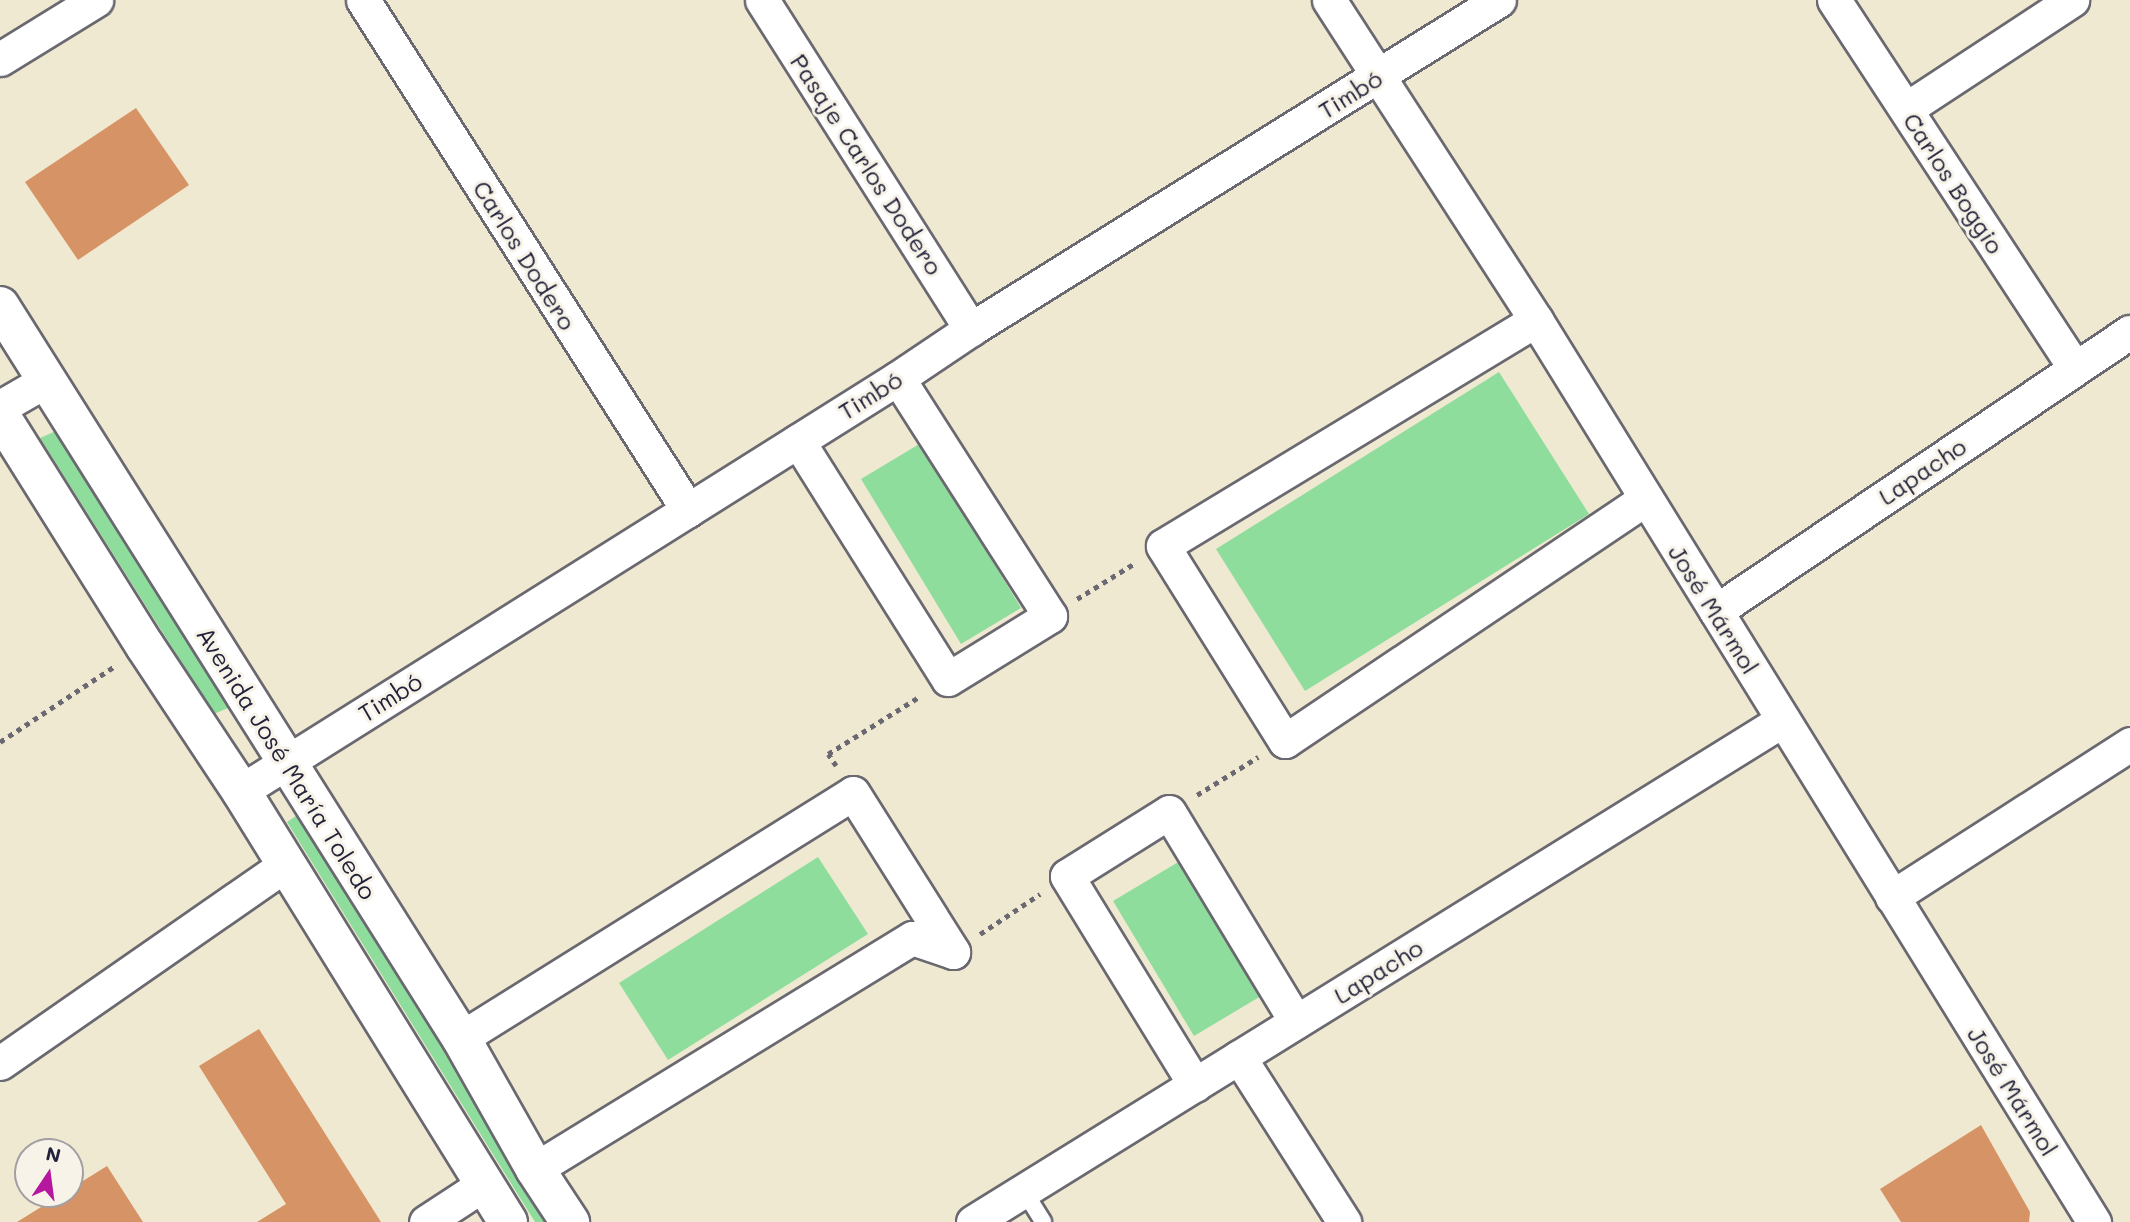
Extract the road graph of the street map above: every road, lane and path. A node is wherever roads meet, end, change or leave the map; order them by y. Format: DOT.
graph roads {
  1 [pos="96,0"];
  2 [pos="363,0"];
  3 [pos="762,0"];
  4 [pos="1329,0"];
  5 [pos="1499,0"];
  6 [pos="1834,0"];
  7 [pos="2072,0"];
  8 [pos="0,60"];
  9 [pos="1378,77"];
  10 [pos="1906,109"];
  11 [pos="0,306"];
  12 [pos="1536,320"];
  13 [pos="971,328"];
  14 [pos="2130,332"];
  15 [pos="2074,367"];
  16 [pos="898,378"];
  17 [pos="47,380"];
  18 [pos="0,407"];
  19 [pos="0,415"];
  20 [pos="798,441"];
  21 [pos="1646,498"];
  22 [pos="688,510"];
  23 [pos="1163,546"];
  24 [pos="1716,611"];
  25 [pos="1050,616"];
  26 [pos="145,646"];
  27 [pos="948,679"];
  28 [pos="1783,720"];
  29 [pos="1285,741"];
  30 [pos="0,742"];
  31 [pos="2130,744"];
  32 [pos="286,763"];
  33 [pos="241,791"];
  34 [pos="853,793"];
  35 [pos="1169,812"];
  36 [pos="285,865"];
  37 [pos="1066,876"];
  38 [pos="1892,897"];
  39 [pos="953,951"];
  40 [pos="1296,1022"];
  41 [pos="461,1038"];
  42 [pos="1239,1057"];
  43 [pos="0,1063"];
  44 [pos="1195,1085"];
  45 [pos="535,1169"];
  46 [pos="484,1184"];
  47 [pos="1024,1191"];
  48 [pos="426,1222"];
  49 [pos="508,1222"];
  50 [pos="570,1222"];
  51 [pos="973,1222"];
  52 [pos="1043,1222"];
  53 [pos="1344,1222"];
  54 [pos="2094,1222"];
  1 -- 8 [label="street"];
  2 -- 22 [label="street, Carlos Dodero"];
  3 -- 13 [label="street, Pasaje Carlos Dodero"];
  4 -- 9 [label="street, José Mármol"];
  5 -- 9 [label="street, Timbó"];
  6 -- 10 [label="street, Carlos Boggio"];
  7 -- 10 [label="street"];
  9 -- 12 [label="street, José Mármol"];
  9 -- 13 [label="street, Timbó"];
  10 -- 15 [label="street, Carlos Boggio"];
  11 -- 17 [label="main road, Avenida José María Toledo"];
  12 -- 21 [label="street, José Mármol"];
  12 -- 23 [label="street"];
  13 -- 16 [label="street, Timbó"];
  14 -- 15 [label="street, Lapacho"];
  15 -- 24 [label="street, Lapacho"];
  16 -- 20 [label="street, Timbó"];
  16 -- 25 [label="street"];
  17 -- 18 [label="street"];
  17 -- 32 [label="main road, Avenida José María Toledo"];
  19 -- 26 [label="main road"];
  20 -- 22 [label="street, Timbó"];
  20 -- 27 [label="street"];
  21 -- 24 [label="street, José Mármol"];
  21 -- 29 [label="street"];
  22 -- 32 [label="street, Timbó"];
  23 -- 25 [label="path"];
  23 -- 29 [label="street"];
  24 -- 28 [label="street, José Mármol"];
  25 -- 27 [label="street"];
  26 -- 30 [label="path"];
  26 -- 33 [label="main road"];
  27 -- 34 [label="path"];
  28 -- 38 [label="street, José Mármol"];
  28 -- 40 [label="street, Lapacho"];
  29 -- 35 [label="path"];
  31 -- 38 [label="street"];
  32 -- 33 [label="street, Timbó"];
  32 -- 41 [label="main road, Avenida José María Toledo"];
  33 -- 36 [label="main road"];
  34 -- 39 [label="street"];
  34 -- 41 [label="street"];
  35 -- 37 [label="street"];
  35 -- 40 [label="street"];
  36 -- 43 [label="street"];
  36 -- 46 [label="main road"];
  37 -- 39 [label="path"];
  37 -- 44 [label="street"];
  38 -- 54 [label="street, José Mármol"];
  39 -- 45 [label="street"];
  40 -- 42 [label="street, Lapacho"];
  41 -- 45 [label="main road, Avenida José María Toledo"];
  42 -- 44 [label="street, Lapacho"];
  42 -- 53 [label="street"];
  44 -- 47 [label="street, Lapacho"];
  45 -- 50 [label="main road, Avenida José María Toledo"];
  46 -- 48 [label="street"];
  46 -- 49 [label="main road"];
  47 -- 51 [label="street, Lapacho"];
  47 -- 52 [label="lane"];
}
